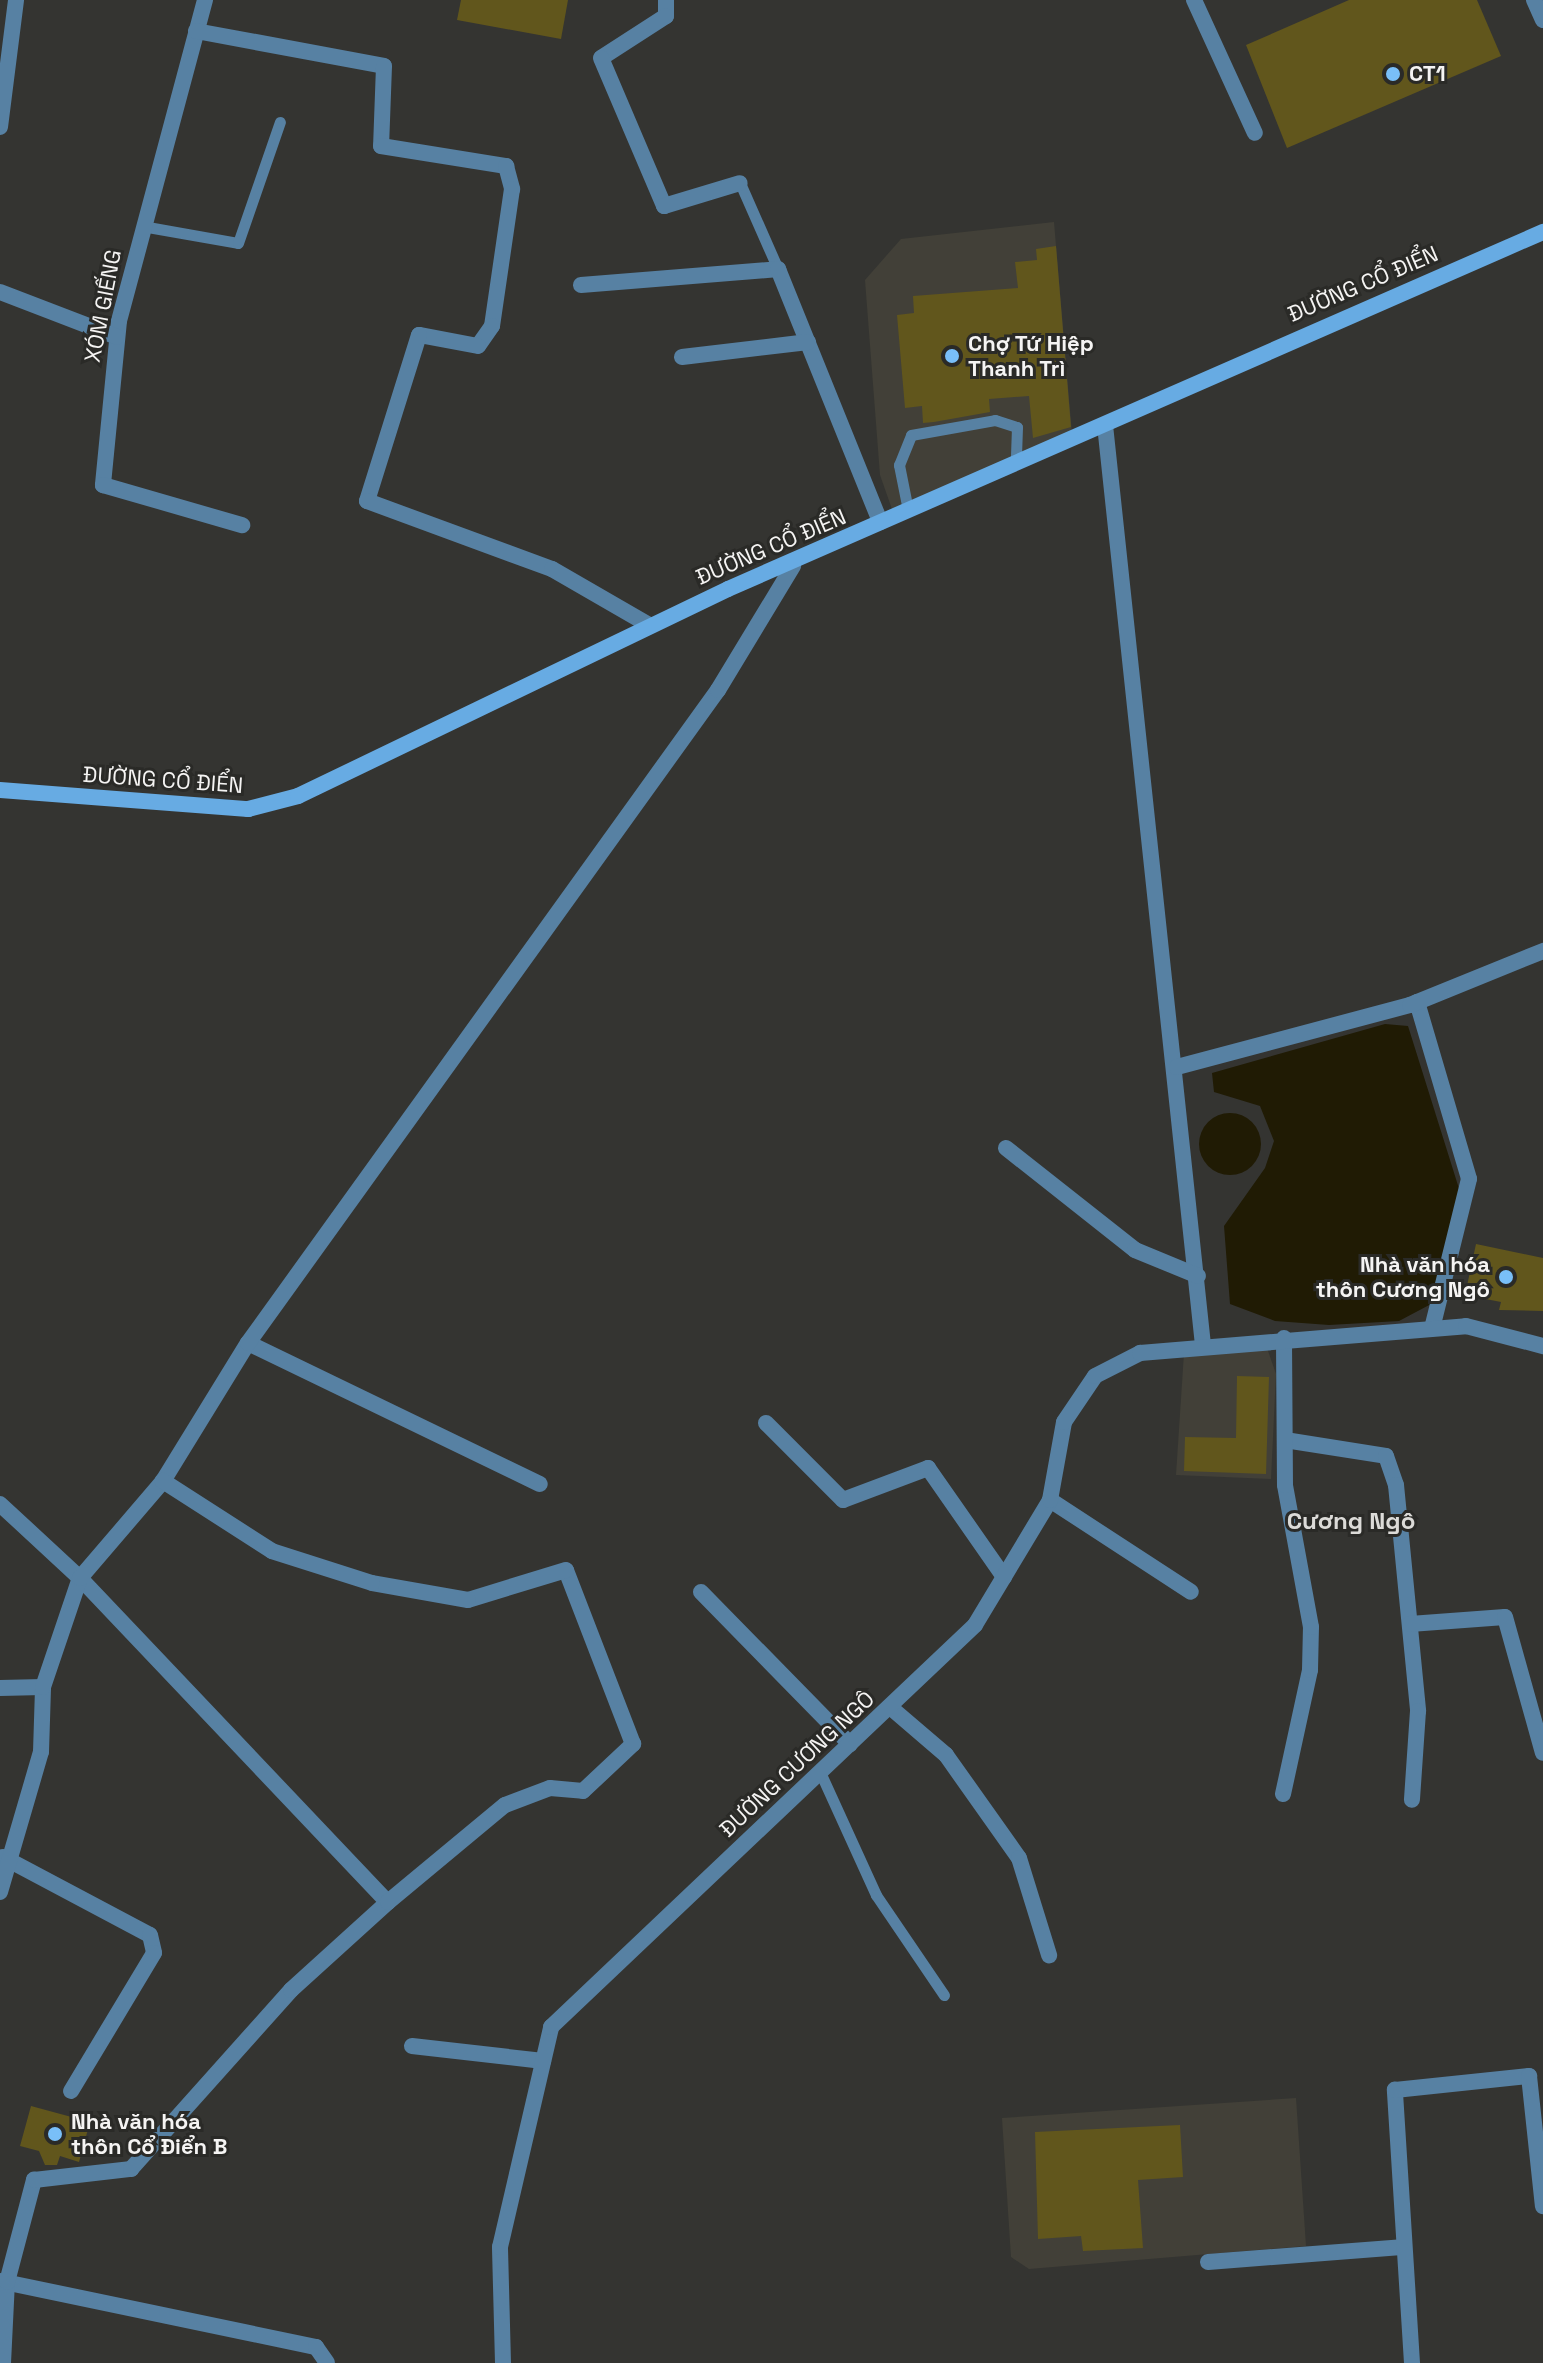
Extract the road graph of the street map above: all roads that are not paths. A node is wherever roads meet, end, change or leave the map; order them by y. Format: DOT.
graph roads {
  1 [pos="16,0"];
  2 [pos="205,0"];
  3 [pos="666,0"];
  4 [pos="1194,0"];
  5 [pos="1534,0"];
  6 [pos="1543,20"];
  7 [pos="196,31"];
  8 [pos="280,122"];
  9 [pos="0,127"];
  10 [pos="1255,133"];
  11 [pos="740,183"];
  12 [pos="142,226"];
  13 [pos="1543,232"];
  14 [pos="778,269"];
  15 [pos="581,285"];
  16 [pos="0,292"];
  17 [pos="117,337"];
  18 [pos="808,342"];
  19 [pos="682,357"];
  20 [pos="1105,425"];
  21 [pos="1016,463"];
  22 [pos="908,510"];
  23 [pos="880,522"];
  24 [pos="242,525"];
  25 [pos="793,566"];
  26 [pos="649,625"];
  27 [pos="0,790"];
  28 [pos="1543,951"];
  29 [pos="1417,1002"];
  30 [pos="1177,1067"];
  31 [pos="1006,1148"];
  32 [pos="1198,1276"];
  33 [pos="1432,1329"];
  34 [pos="1284,1338"];
  35 [pos="248,1343"];
  36 [pos="1203,1345"];
  37 [pos="1543,1346"];
  38 [pos="766,1423"];
  39 [pos="1285,1440"];
  40 [pos="163,1481"];
  41 [pos="540,1484"];
  42 [pos="1050,1500"];
  43 [pos="0,1504"];
  44 [pos="1004,1577"];
  45 [pos="80,1578"];
  46 [pos="701,1592"];
  47 [pos="1191,1592"];
  48 [pos="1410,1624"];
  49 [pos="43,1687"];
  50 [pos="0,1688"];
  51 [pos="890,1707"];
  52 [pos="850,1744"];
  53 [pos="1543,1753"];
  54 [pos="820,1772"];
  55 [pos="1283,1794"];
  56 [pos="1412,1800"];
  57 [pos="5,1857"];
  58 [pos="0,1892"];
  59 [pos="388,1902"];
  60 [pos="1049,1955"];
  61 [pos="944,1995"];
  62 [pos="412,2046"];
  63 [pos="543,2061"];
  64 [pos="71,2091"];
  65 [pos="1543,2206"];
  66 [pos="1401,2247"];
  67 [pos="1208,2262"];
  68 [pos="4,2282"];
  69 [pos="3,2363"];
  70 [pos="327,2363"];
  71 [pos="503,2363"];
  72 [pos="1412,2363"];
  1 -- 9 [label="street"];
  2 -- 7 [label="street, XÓM GIẾNG"];
  3 -- 11 [label="street"];
  4 -- 10 [label="street"];
  5 -- 6 [label="street"];
  7 -- 12 [label="street, XÓM GIẾNG"];
  7 -- 26 [label="street"];
  8 -- 12 [label="lane"];
  11 -- 14 [label="lane"];
  12 -- 17 [label="street, XÓM GIẾNG"];
  13 -- 20 [label="street, ĐƯỜNG CỔ ĐIỂN"];
  14 -- 15 [label="street"];
  14 -- 18 [label="street"];
  16 -- 17 [label="street"];
  17 -- 24 [label="street, XÓM GIẾNG"];
  18 -- 19 [label="street"];
  18 -- 23 [label="street"];
  20 -- 21 [label="street, ĐƯỜNG CỔ ĐIỂN"];
  20 -- 30 [label="street"];
  21 -- 22 [label="street, ĐƯỜNG CỔ ĐIỂN"];
  21 -- 22 [label="lane"];
  22 -- 23 [label="street, ĐƯỜNG CỔ ĐIỂN"];
  23 -- 25 [label="street, ĐƯỜNG CỔ ĐIỂN"];
  25 -- 26 [label="street, ĐƯỜNG CỔ ĐIỂN"];
  25 -- 35 [label="street"];
  26 -- 27 [label="street, ĐƯỜNG CỔ ĐIỂN"];
  28 -- 29 [label="street"];
  29 -- 30 [label="street"];
  29 -- 33 [label="street"];
  30 -- 32 [label="street"];
  31 -- 32 [label="street"];
  32 -- 36 [label="street"];
  33 -- 34 [label="street, ĐƯỜNG CƯƠNG NGÔ"];
  33 -- 37 [label="street, ĐƯỜNG CƯƠNG NGÔ"];
  34 -- 36 [label="street, ĐƯỜNG CƯƠNG NGÔ"];
  34 -- 39 [label="street"];
  35 -- 40 [label="street"];
  35 -- 41 [label="street"];
  36 -- 42 [label="street, ĐƯỜNG CƯƠNG NGÔ"];
  38 -- 44 [label="street"];
  39 -- 48 [label="street"];
  39 -- 55 [label="street"];
  40 -- 45 [label="street"];
  40 -- 59 [label="street"];
  42 -- 44 [label="street, ĐƯỜNG CƯƠNG NGÔ"];
  42 -- 47 [label="street"];
  43 -- 45 [label="street"];
  44 -- 51 [label="street, ĐƯỜNG CƯƠNG NGÔ"];
  45 -- 49 [label="street"];
  45 -- 59 [label="street"];
  46 -- 52 [label="street"];
  48 -- 53 [label="street"];
  48 -- 56 [label="street"];
  49 -- 50 [label="street"];
  49 -- 57 [label="street"];
  51 -- 52 [label="street, ĐƯỜNG CƯƠNG NGÔ"];
  51 -- 60 [label="street"];
  52 -- 54 [label="street, ĐƯỜNG CƯƠNG NGÔ"];
  54 -- 61 [label="lane"];
  54 -- 63 [label="street, ĐƯỜNG CƯƠNG NGÔ"];
  57 -- 58 [label="street"];
  57 -- 64 [label="street"];
  59 -- 68 [label="street"];
  62 -- 63 [label="street"];
  63 -- 71 [label="street, ĐƯỜNG CƯƠNG NGÔ"];
  65 -- 66 [label="street"];
  66 -- 67 [label="street"];
  66 -- 72 [label="street"];
  68 -- 69 [label="street"];
  68 -- 70 [label="street"];
}
